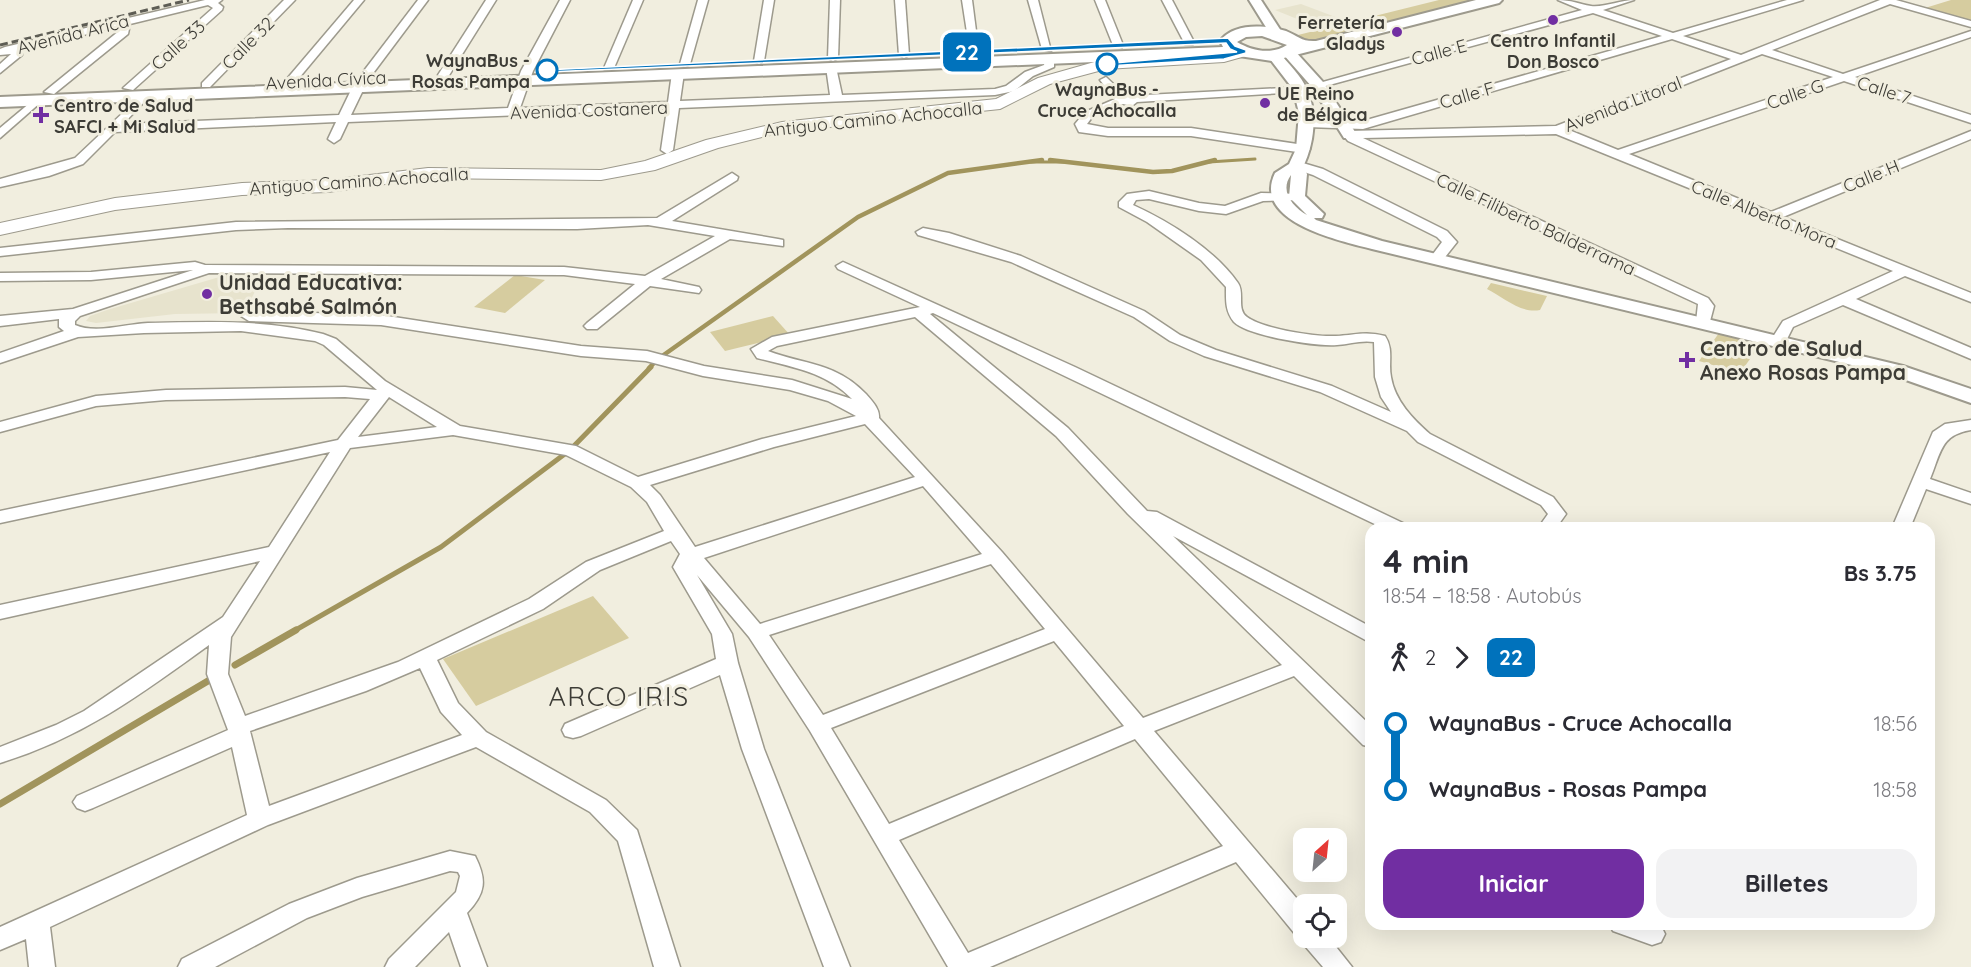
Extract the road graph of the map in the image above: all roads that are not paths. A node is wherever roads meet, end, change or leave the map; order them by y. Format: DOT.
graph roads {
  1 [pos="290,0"];
  2 [pos="359,0"];
  3 [pos="423,0"];
  4 [pos="491,0"];
  5 [pos="565,0"];
  6 [pos="638,0"];
  7 [pos="703,0"];
  8 [pos="769,0"];
  9 [pos="835,0"];
  10 [pos="900,0"];
  11 [pos="967,0"];
  12 [pos="1033,0"];
  13 [pos="1100,0"];
  14 [pos="1167,0"];
  15 [pos="1240,0"];
  16 [pos="1255,0"];
  17 [pos="1494,0"];
  18 [pos="1563,0"];
  19 [pos="1629,0"];
  20 [pos="1798,0"];
  21 [pos="213,1"];
  22 [pos="1888,1"];
  23 [pos="127,9"];
  24 [pos="1593,10"];
  25 [pos="118,17"];
  26 [pos="81,20"];
  27 [pos="1971,24"];
  28 [pos="1303,31"];
  29 [pos="1253,32"];
  30 [pos="1971,34"];
  31 [pos="1672,36"];
  32 [pos="0,40"];
  33 [pos="1190,42"];
  34 [pos="1118,45"];
  35 [pos="1284,45"];
  36 [pos="1238,48"];
  37 [pos="5,50"];
  38 [pos="1763,51"];
  39 [pos="975,52"];
  40 [pos="1048,53"];
  41 [pos="904,55"];
  42 [pos="1742,59"];
  43 [pos="759,61"];
  44 [pos="832,62"];
  45 [pos="609,68"];
  46 [pos="681,69"];
  47 [pos="0,70"];
  48 [pos="444,75"];
  49 [pos="526,75"];
  50 [pos="1844,77"];
  51 [pos="1106,80"];
  52 [pos="290,82"];
  53 [pos="362,82"];
  54 [pos="207,85"];
  55 [pos="1317,85"];
  56 [pos="1300,89"];
  57 [pos="137,92"];
  58 [pos="0,94"];
  59 [pos="43,96"];
  60 [pos="837,100"];
  61 [pos="1122,100"];
  62 [pos="0,102"];
  63 [pos="672,107"];
  64 [pos="1163,109"];
  65 [pos="513,112"];
  66 [pos="1971,118"];
  67 [pos="341,119"];
  68 [pos="114,128"];
  69 [pos="1345,130"];
  70 [pos="1558,130"];
  71 [pos="0,134"];
  72 [pos="1306,135"];
  73 [pos="1971,135"];
  74 [pos="334,139"];
  75 [pos="667,150"];
  76 [pos="1618,154"];
  77 [pos="1295,166"];
  78 [pos="732,177"];
  79 [pos="0,183"];
  80 [pos="1288,197"];
  81 [pos="1771,217"];
  82 [pos="659,223"];
  83 [pos="0,229"];
  84 [pos="923,232"];
  85 [pos="731,233"];
  86 [pos="778,243"];
  87 [pos="0,252"];
  88 [pos="1441,253"];
  89 [pos="843,266"];
  90 [pos="203,269"];
  91 [pos="1905,271"];
  92 [pos="0,277"];
  93 [pos="647,281"];
  94 [pos="1971,283"];
  95 [pos="694,290"];
  96 [pos="1954,291"];
  97 [pos="1971,298"];
  98 [pos="1843,299"];
  99 [pos="927,310"];
  100 [pos="1705,316"];
  101 [pos="0,321"];
  102 [pos="73,325"];
  103 [pos="192,326"];
  104 [pos="592,326"];
  105 [pos="1781,334"];
  106 [pos="0,352"];
  107 [pos="1971,354"];
  108 [pos="0,358"];
  109 [pos="1971,384"];
  110 [pos="384,392"];
  111 [pos="1971,397"];
  112 [pos="870,417"];
  113 [pos="1971,425"];
  114 [pos="1411,427"];
  115 [pos="0,428"];
  116 [pos="454,430"];
  117 [pos="344,444"];
  118 [pos="926,479"];
  119 [pos="1920,481"];
  120 [pos="637,483"];
  121 [pos="1971,499"];
  122 [pos="1135,510"];
  123 [pos="0,517"];
  124 [pos="1385,522"];
  125 [pos="1551,522"];
  126 [pos="1903,522"];
  127 [pos="675,533"];
  128 [pos="277,551"];
  129 [pos="692,555"];
  130 [pos="995,556"];
  131 [pos="0,612"];
  132 [pos="230,622"];
  133 [pos="1059,631"];
  134 [pos="756,632"];
  135 [pos="1365,633"];
  136 [pos="425,657"];
  137 [pos="727,663"];
  138 [pos="1297,667"];
  139 [pos="819,725"];
  140 [pos="1141,728"];
  141 [pos="573,730"];
  142 [pos="238,731"];
  143 [pos="1365,733"];
  144 [pos="478,738"];
  145 [pos="0,755"];
  146 [pos="85,802"];
  147 [pos="260,819"];
  148 [pos="883,837"];
  149 [pos="1239,850"];
  150 [pos="454,911"];
  151 [pos="1293,913"];
  152 [pos="37,922"];
  153 [pos="1640,930"];
  154 [pos="1652,934"];
  155 [pos="0,939"];
  156 [pos="1323,948"];
  157 [pos="42,967"];
  158 [pos="191,967"];
  159 [pos="398,967"];
  160 [pos="474,967"];
  161 [pos="667,967"];
  162 [pos="837,967"];
  163 [pos="962,967"];
  164 [pos="1339,967"];
  1 -- 54 [label="street, Calle 32"];
  2 -- 52 [label="street"];
  3 -- 53 [label="street"];
  4 -- 48 [label="street"];
  5 -- 49 [label="street"];
  6 -- 45 [label="street"];
  7 -- 46 [label="street"];
  8 -- 43 [label="street"];
  9 -- 44 [label="street"];
  10 -- 41 [label="street"];
  11 -- 39 [label="street"];
  12 -- 40 [label="street"];
  13 -- 34 [label="street"];
  14 -- 33 [label="street"];
  15 -- 29 [label="street"];
  16 -- 35 [label="street"];
  17 -- 35 [label="main road"];
  18 -- 24 [label="street"];
  19 -- 24 [label="street, Calle E"];
  20 -- 31 [label="street, Calle F"];
  21 -- 25 [label="street, Avenida Arica"];
  21 -- 57 [label="street, Calle 33"];
  22 -- 27 [label="street"];
  22 -- 38 [label="street, Avenida Litoral"];
  23 -- 25 [label="street, Avenida Arica"];
  24 -- 31 [label="street"];
  24 -- 55 [label="street, Calle E"];
  25 -- 37 [label="street, Avenida Arica"];
  25 -- 59 [label="street"];
  26 -- 32 [label="street, Avenida Arica"];
  28 -- 35 [label="main road"];
  29 -- 35 [label="main road"];
  29 -- 36 [label="main road"];
  30 -- 50 [label="street, Calle G"];
  31 -- 42 [label="street"];
  31 -- 69 [label="street, Calle F"];
  33 -- 34 [label="main road, Avenida Cívica"];
  33 -- 36 [label="main road, Avenida Cívica"];
  34 -- 40 [label="main road, Avenida Cívica"];
  35 -- 36 [label="main road"];
  35 -- 55 [label="street"];
  35 -- 56 [label="street"];
  36 -- 40 [label="main road"];
  36 -- 83 [label="main road, Antiguo Camino Achocalla"];
  37 -- 47 [label="street"];
  38 -- 42 [label="street, Avenida Litoral"];
  38 -- 50 [label="street, Calle 7"];
  39 -- 40 [label="main road, Avenida Cívica"];
  39 -- 41 [label="main road, Avenida Cívica"];
  40 -- 44 [label="main road"];
  40 -- 60 [label="street, Avenida Costanera"];
  41 -- 44 [label="main road, Avenida Cívica"];
  42 -- 70 [label="street, Avenida Litoral"];
  43 -- 44 [label="main road, Avenida Cívica"];
  43 -- 46 [label="main road, Avenida Cívica"];
  44 -- 46 [label="main road"];
  44 -- 60 [label="street"];
  45 -- 46 [label="main road, Avenida Cívica"];
  45 -- 49 [label="main road, Avenida Cívica"];
  46 -- 49 [label="main road"];
  46 -- 63 [label="street"];
  48 -- 49 [label="main road, Avenida Cívica"];
  48 -- 53 [label="main road, Avenida Cívica"];
  49 -- 53 [label="main road"];
  49 -- 65 [label="street"];
  50 -- 66 [label="street, Calle 7"];
  50 -- 76 [label="street, Calle G"];
  51 -- 61 [label="street"];
  52 -- 53 [label="main road, Avenida Cívica"];
  52 -- 54 [label="main road, Avenida Cívica"];
  53 -- 57 [label="main road, Avenida Cívica"];
  53 -- 67 [label="street"];
  54 -- 57 [label="main road, Avenida Cívica"];
  55 -- 69 [label="street"];
  56 -- 61 [label="street"];
  56 -- 72 [label="street"];
  57 -- 59 [label="main road, Avenida Cívica"];
  57 -- 68 [label="street"];
  58 -- 59 [label="main road, Avenida Cívica"];
  59 -- 62 [label="main road, Avenida Cívica"];
  59 -- 71 [label="street"];
  60 -- 63 [label="street, Avenida Costanera"];
  61 -- 64 [label="street"];
  61 -- 72 [label="street"];
  63 -- 65 [label="street, Avenida Costanera"];
  63 -- 75 [label="street"];
  65 -- 67 [label="street, Avenida Costanera"];
  67 -- 68 [label="street, Avenida Costanera"];
  67 -- 74 [label="street"];
  68 -- 79 [label="street"];
  69 -- 70 [label="street, Avenida Litoral"];
  69 -- 72 [label="street, Avenida Litoral"];
  69 -- 100 [label="street, Calle Filiberto Balderrama"];
  70 -- 76 [label="street, Calle Alberto Mora"];
  72 -- 77 [label="street"];
  73 -- 81 [label="street, Calle H"];
  76 -- 81 [label="street, Calle Alberto Mora"];
  77 -- 80 [label="street"];
  77 -- 88 [label="street"];
  78 -- 82 [label="street"];
  80 -- 88 [label="street"];
  80 -- 114 [label="street"];
  81 -- 91 [label="street, Calle Alberto Mora"];
  82 -- 85 [label="street"];
  82 -- 87 [label="street"];
  84 -- 114 [label="street"];
  85 -- 86 [label="street"];
  85 -- 93 [label="street"];
  88 -- 100 [label="street"];
  89 -- 99 [label="street"];
  90 -- 92 [label="street"];
  90 -- 93 [label="street"];
  90 -- 102 [label="street"];
  91 -- 96 [label="street, Calle Alberto Mora"];
  91 -- 98 [label="street"];
  93 -- 95 [label="street"];
  93 -- 104 [label="street"];
  94 -- 96 [label="street"];
  96 -- 97 [label="street, Calle Alberto Mora"];
  98 -- 105 [label="street"];
  98 -- 107 [label="street"];
  99 -- 112 [label="street"];
  99 -- 122 [label="street"];
  99 -- 124 [label="street"];
  100 -- 105 [label="street"];
  101 -- 102 [label="street"];
  102 -- 103 [label="street"];
  102 -- 106 [label="street"];
  102 -- 108 [label="street"];
  103 -- 110 [label="street"];
  103 -- 112 [label="street"];
  105 -- 109 [label="street"];
  105 -- 111 [label="street"];
  110 -- 115 [label="street"];
  110 -- 116 [label="street"];
  110 -- 117 [label="street"];
  112 -- 118 [label="street"];
  112 -- 120 [label="street"];
  113 -- 119 [label="street"];
  114 -- 125 [label="street"];
  116 -- 117 [label="street"];
  116 -- 120 [label="street"];
  117 -- 123 [label="street"];
  117 -- 128 [label="street"];
  118 -- 129 [label="street"];
  118 -- 130 [label="street"];
  119 -- 121 [label="street"];
  119 -- 126 [label="street"];
  120 -- 127 [label="street"];
  122 -- 135 [label="street"];
  122 -- 138 [label="street"];
  127 -- 129 [label="street"];
  127 -- 136 [label="street"];
  128 -- 131 [label="street"];
  128 -- 132 [label="street"];
  129 -- 134 [label="street"];
  129 -- 137 [label="street"];
  130 -- 133 [label="street"];
  130 -- 134 [label="street"];
  132 -- 142 [label="street"];
  132 -- 145 [label="street"];
  133 -- 139 [label="street"];
  133 -- 140 [label="street"];
  134 -- 139 [label="street"];
  136 -- 142 [label="street"];
  136 -- 144 [label="street"];
  137 -- 141 [label="street"];
  137 -- 162 [label="street"];
  138 -- 140 [label="street"];
  138 -- 143 [label="street"];
  139 -- 148 [label="street"];
  140 -- 148 [label="street"];
  140 -- 149 [label="street"];
  142 -- 146 [label="street"];
  142 -- 147 [label="street"];
  144 -- 147 [label="street"];
  144 -- 161 [label="street"];
  147 -- 152 [label="street"];
  148 -- 163 [label="street"];
  149 -- 151 [label="street"];
  149 -- 163 [label="street"];
  150 -- 158 [label="street"];
  150 -- 159 [label="street"];
  150 -- 160 [label="street"];
  152 -- 155 [label="street"];
  152 -- 157 [label="street"];
  153 -- 154 [label="street"];
  156 -- 164 [label="street"];
}
